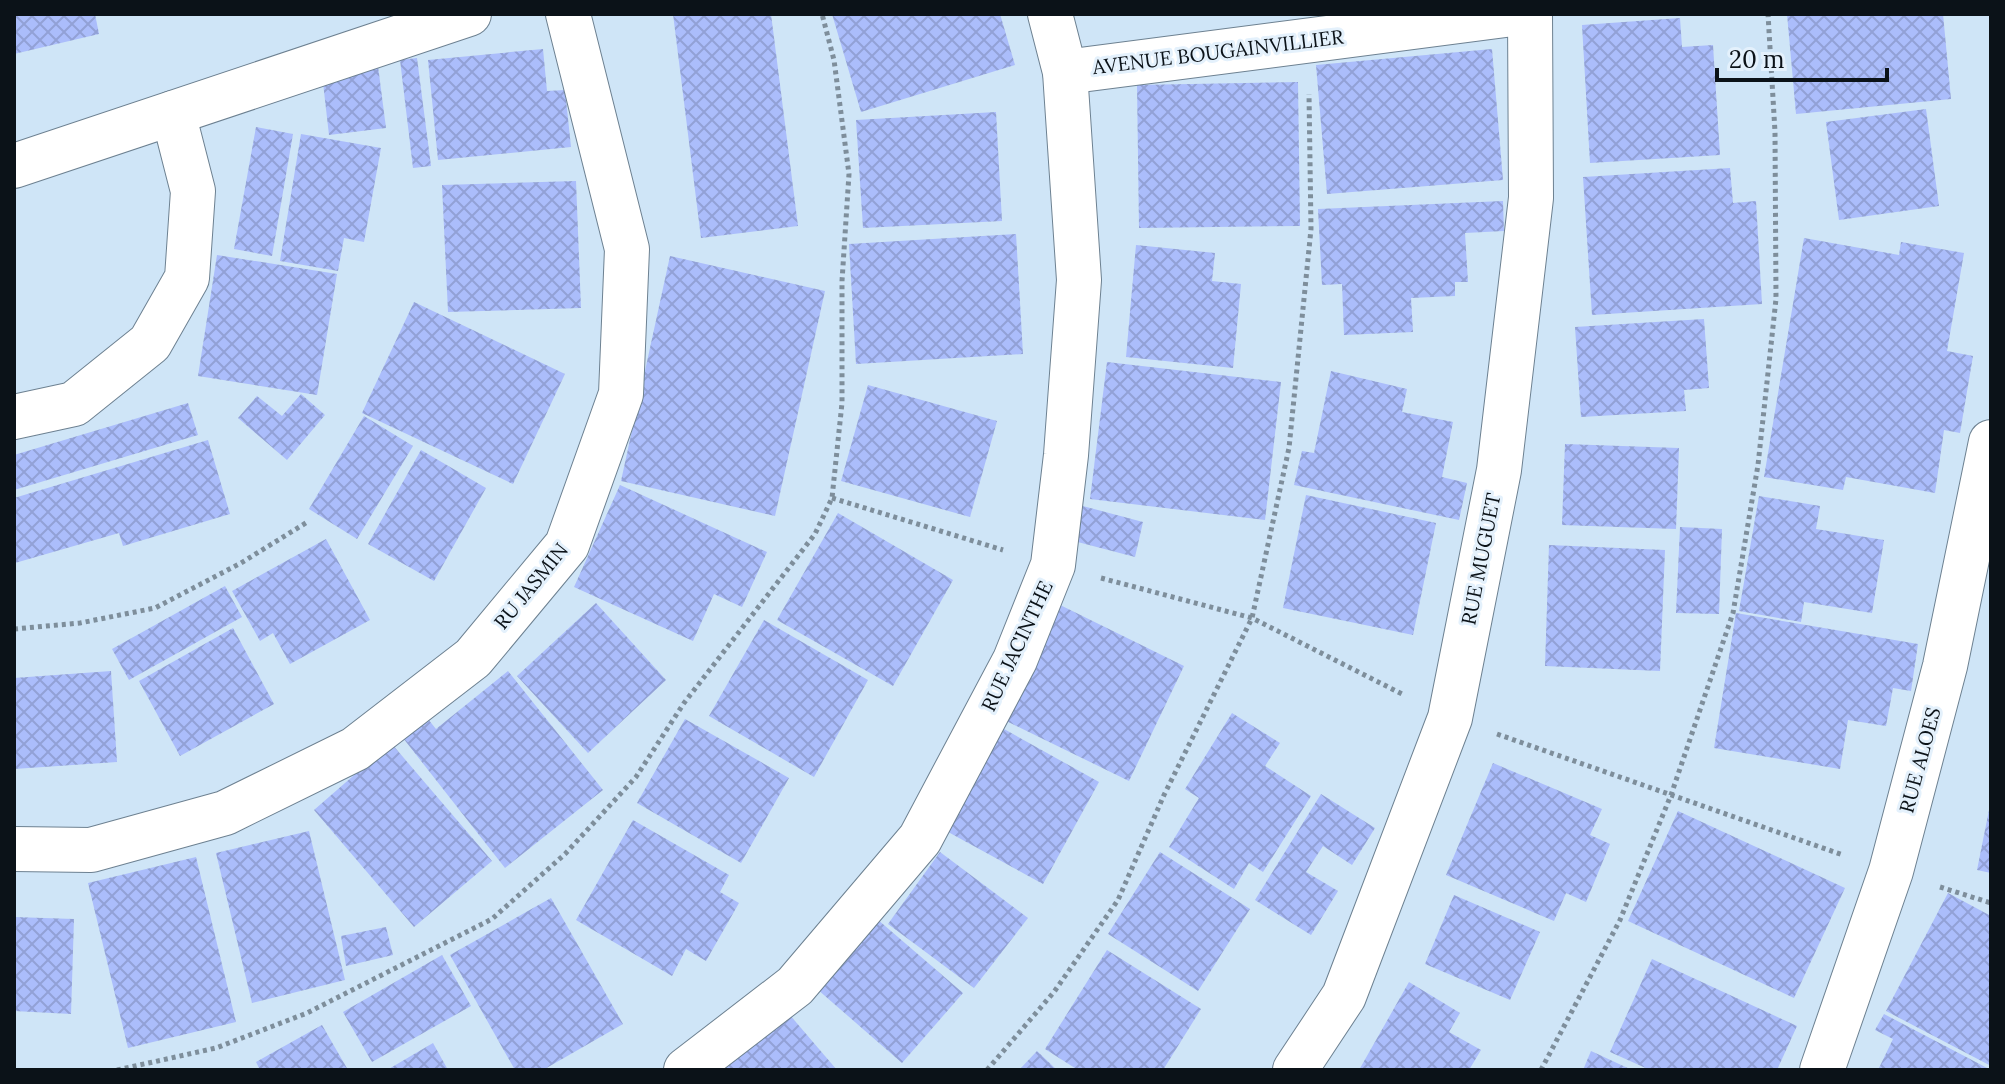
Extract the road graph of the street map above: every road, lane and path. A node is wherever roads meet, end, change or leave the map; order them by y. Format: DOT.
graph roads {
  1 [pos="469,14"];
  2 [pos="568,14"];
  3 [pos="822,14"];
  4 [pos="1050,14"];
  5 [pos="1513,14"];
  6 [pos="1530,14"];
  7 [pos="1768,14"];
  8 [pos="1304,41"];
  9 [pos="1065,72"];
  10 [pos="173,113"];
  11 [pos="14,166"];
  12 [pos="14,417"];
  13 [pos="1991,442"];
  14 [pos="832,498"];
  15 [pos="309,521"];
  16 [pos="1053,565"];
  17 [pos="1252,618"];
  18 [pos="14,629"];
  19 [pos="1450,718"];
  20 [pos="1671,795"];
  21 [pos="14,849"];
  22 [pos="1891,871"];
  23 [pos="1991,903"];
  24 [pos="117,1070"];
  25 [pos="686,1070"];
  26 [pos="987,1070"];
  27 [pos="1295,1070"];
  28 [pos="1541,1070"];
  29 [pos="1822,1070"];
  1 -- 10 [label="street"];
  2 -- 21 [label="street, RU JASMIN"];
  3 -- 14 [label="path"];
  4 -- 9 [label="street, RUE JACINTHE"];
  5 -- 8 [label="street, AVENUE BOUGAINVILLIER"];
  6 -- 19 [label="street, RUE MUGUET"];
  7 -- 20 [label="path"];
  8 -- 9 [label="street, AVENUE BOUGAINVILLIER"];
  8 -- 17 [label="path"];
  9 -- 16 [label="street, RUE JACINTHE"];
  10 -- 11 [label="street"];
  10 -- 12 [label="street"];
  13 -- 22 [label="street, RUE ALOES"];
  14 -- 16 [label="path"];
  14 -- 24 [label="path"];
  15 -- 18 [label="path"];
  16 -- 17 [label="path"];
  16 -- 25 [label="street, RUE JACINTHE"];
  17 -- 19 [label="path"];
  17 -- 26 [label="path"];
  19 -- 20 [label="path"];
  19 -- 27 [label="street, RUE MUGUET"];
  20 -- 22 [label="path"];
  20 -- 28 [label="path"];
  22 -- 23 [label="path"];
  22 -- 29 [label="street, RUE ALOES"];
}
